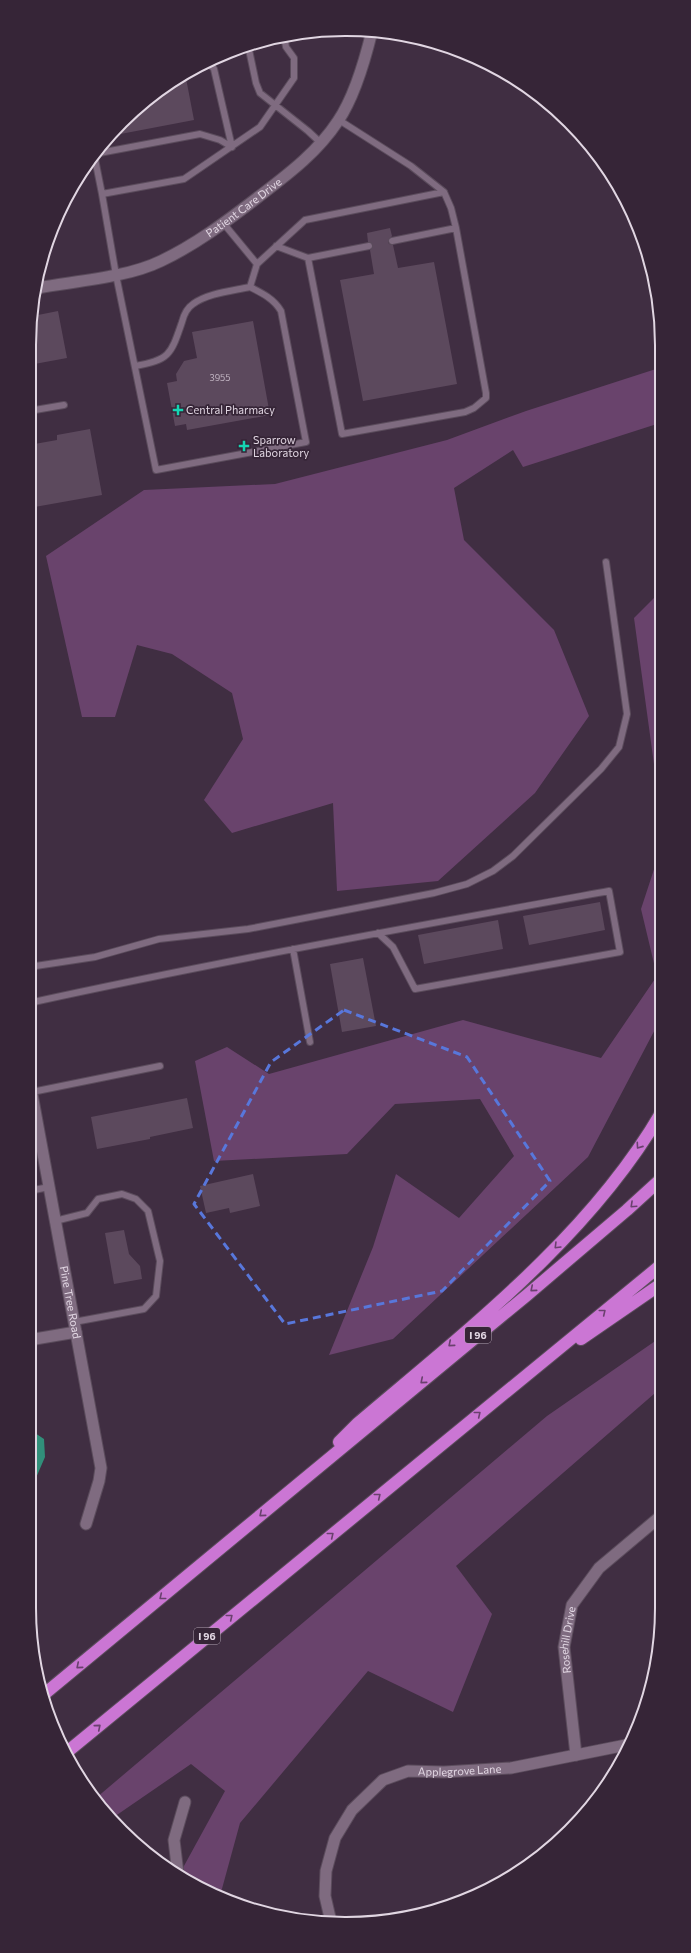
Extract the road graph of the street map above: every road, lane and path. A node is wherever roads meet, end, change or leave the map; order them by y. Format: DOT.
graph roads {
  1 [pos="370,37"];
  2 [pos="285,42"];
  3 [pos="249,51"];
  4 [pos="212,67"];
  5 [pos="276,104"];
  6 [pos="339,120"];
  7 [pos="322,144"];
  8 [pos="232,147"];
  9 [pos="104,152"];
  10 [pos="96,163"];
  11 [pos="444,192"];
  12 [pos="102,194"];
  13 [pos="224,224"];
  14 [pos="456,228"];
  15 [pos="392,241"];
  16 [pos="276,246"];
  17 [pos="369,246"];
  18 [pos="308,258"];
  19 [pos="257,264"];
  20 [pos="116,275"];
  21 [pos="42,287"];
  22 [pos="250,287"];
  23 [pos="135,366"];
  24 [pos="64,405"];
  25 [pos="36,410"];
  26 [pos="606,562"];
  27 [pos="378,933"];
  28 [pos="293,949"];
  29 [pos="36,966"];
  30 [pos="36,1002"];
  31 [pos="310,1042"];
  32 [pos="160,1066"];
  33 [pos="36,1091"];
  34 [pos="36,1114"];
  35 [pos="655,1122"];
  36 [pos="655,1184"];
  37 [pos="49,1187"];
  38 [pos="36,1190"];
  39 [pos="55,1221"];
  40 [pos="655,1270"];
  41 [pos="655,1288"];
  42 [pos="75,1327"];
  43 [pos="36,1338"];
  44 [pos="518,1381"];
  45 [pos="292,1489"];
  46 [pos="655,1521"];
  47 [pos="86,1524"];
  48 [pos="48,1691"];
  49 [pos="622,1746"];
  50 [pos="71,1750"];
  51 [pos="576,1755"];
  52 [pos="185,1802"];
  53 [pos="177,1867"];
  54 [pos="329,1916"];
  1 -- 6 [label="street, Patient Care Drive"];
  2 -- 5 [label="lane"];
  3 -- 5 [label="lane"];
  4 -- 8 [label="lane"];
  5 -- 7 [label="lane"];
  5 -- 8 [label="lane"];
  6 -- 7 [label="street, Patient Care Drive"];
  6 -- 11 [label="lane"];
  7 -- 13 [label="street, Patient Care Drive"];
  8 -- 9 [label="lane"];
  8 -- 12 [label="lane"];
  10 -- 12 [label="lane"];
  11 -- 14 [label="lane"];
  11 -- 16 [label="lane"];
  12 -- 20 [label="lane"];
  13 -- 19 [label="lane"];
  13 -- 20 [label="street, Patient Care Drive"];
  14 -- 15 [label="lane"];
  14 -- 18 [label="lane"];
  16 -- 18 [label="lane"];
  16 -- 19 [label="lane"];
  17 -- 18 [label="lane"];
  19 -- 22 [label="lane"];
  20 -- 21 [label="street, Patient Care Drive"];
  20 -- 23 [label="lane"];
  22 -- 23 [label="lane"];
  22 -- 23 [label="lane"];
  24 -- 25 [label="lane"];
  26 -- 29 [label="lane"];
  27 -- 27 [label="lane"];
  27 -- 28 [label="lane"];
  28 -- 30 [label="lane"];
  28 -- 31 [label="lane"];
  32 -- 33 [label="lane"];
  34 -- 37 [label="street, Pine Tree Road"];
  35 -- 45 [label="highway, one-way"];
  36 -- 45 [label="highway, I 96, one-way"];
  37 -- 38 [label="lane"];
  37 -- 39 [label="street, Pine Tree Road"];
  39 -- 42 [label="street, Pine Tree Road"];
  39 -- 42 [label="lane"];
  44 -- 40 [label="highway, I 96, one-way"];
  41 -- 44 [label="highway"];
  42 -- 43 [label="street"];
  42 -- 47 [label="street, Pine Tree Road"];
  50 -- 44 [label="highway, I 96, one-way"];
  45 -- 48 [label="highway, I 96, one-way"];
  46 -- 51 [label="street, Rosehill Drive"];
  49 -- 51 [label="street, Applegrove Lane"];
  51 -- 54 [label="street, Applegrove Lane"];
  52 -- 53 [label="street"];
}
